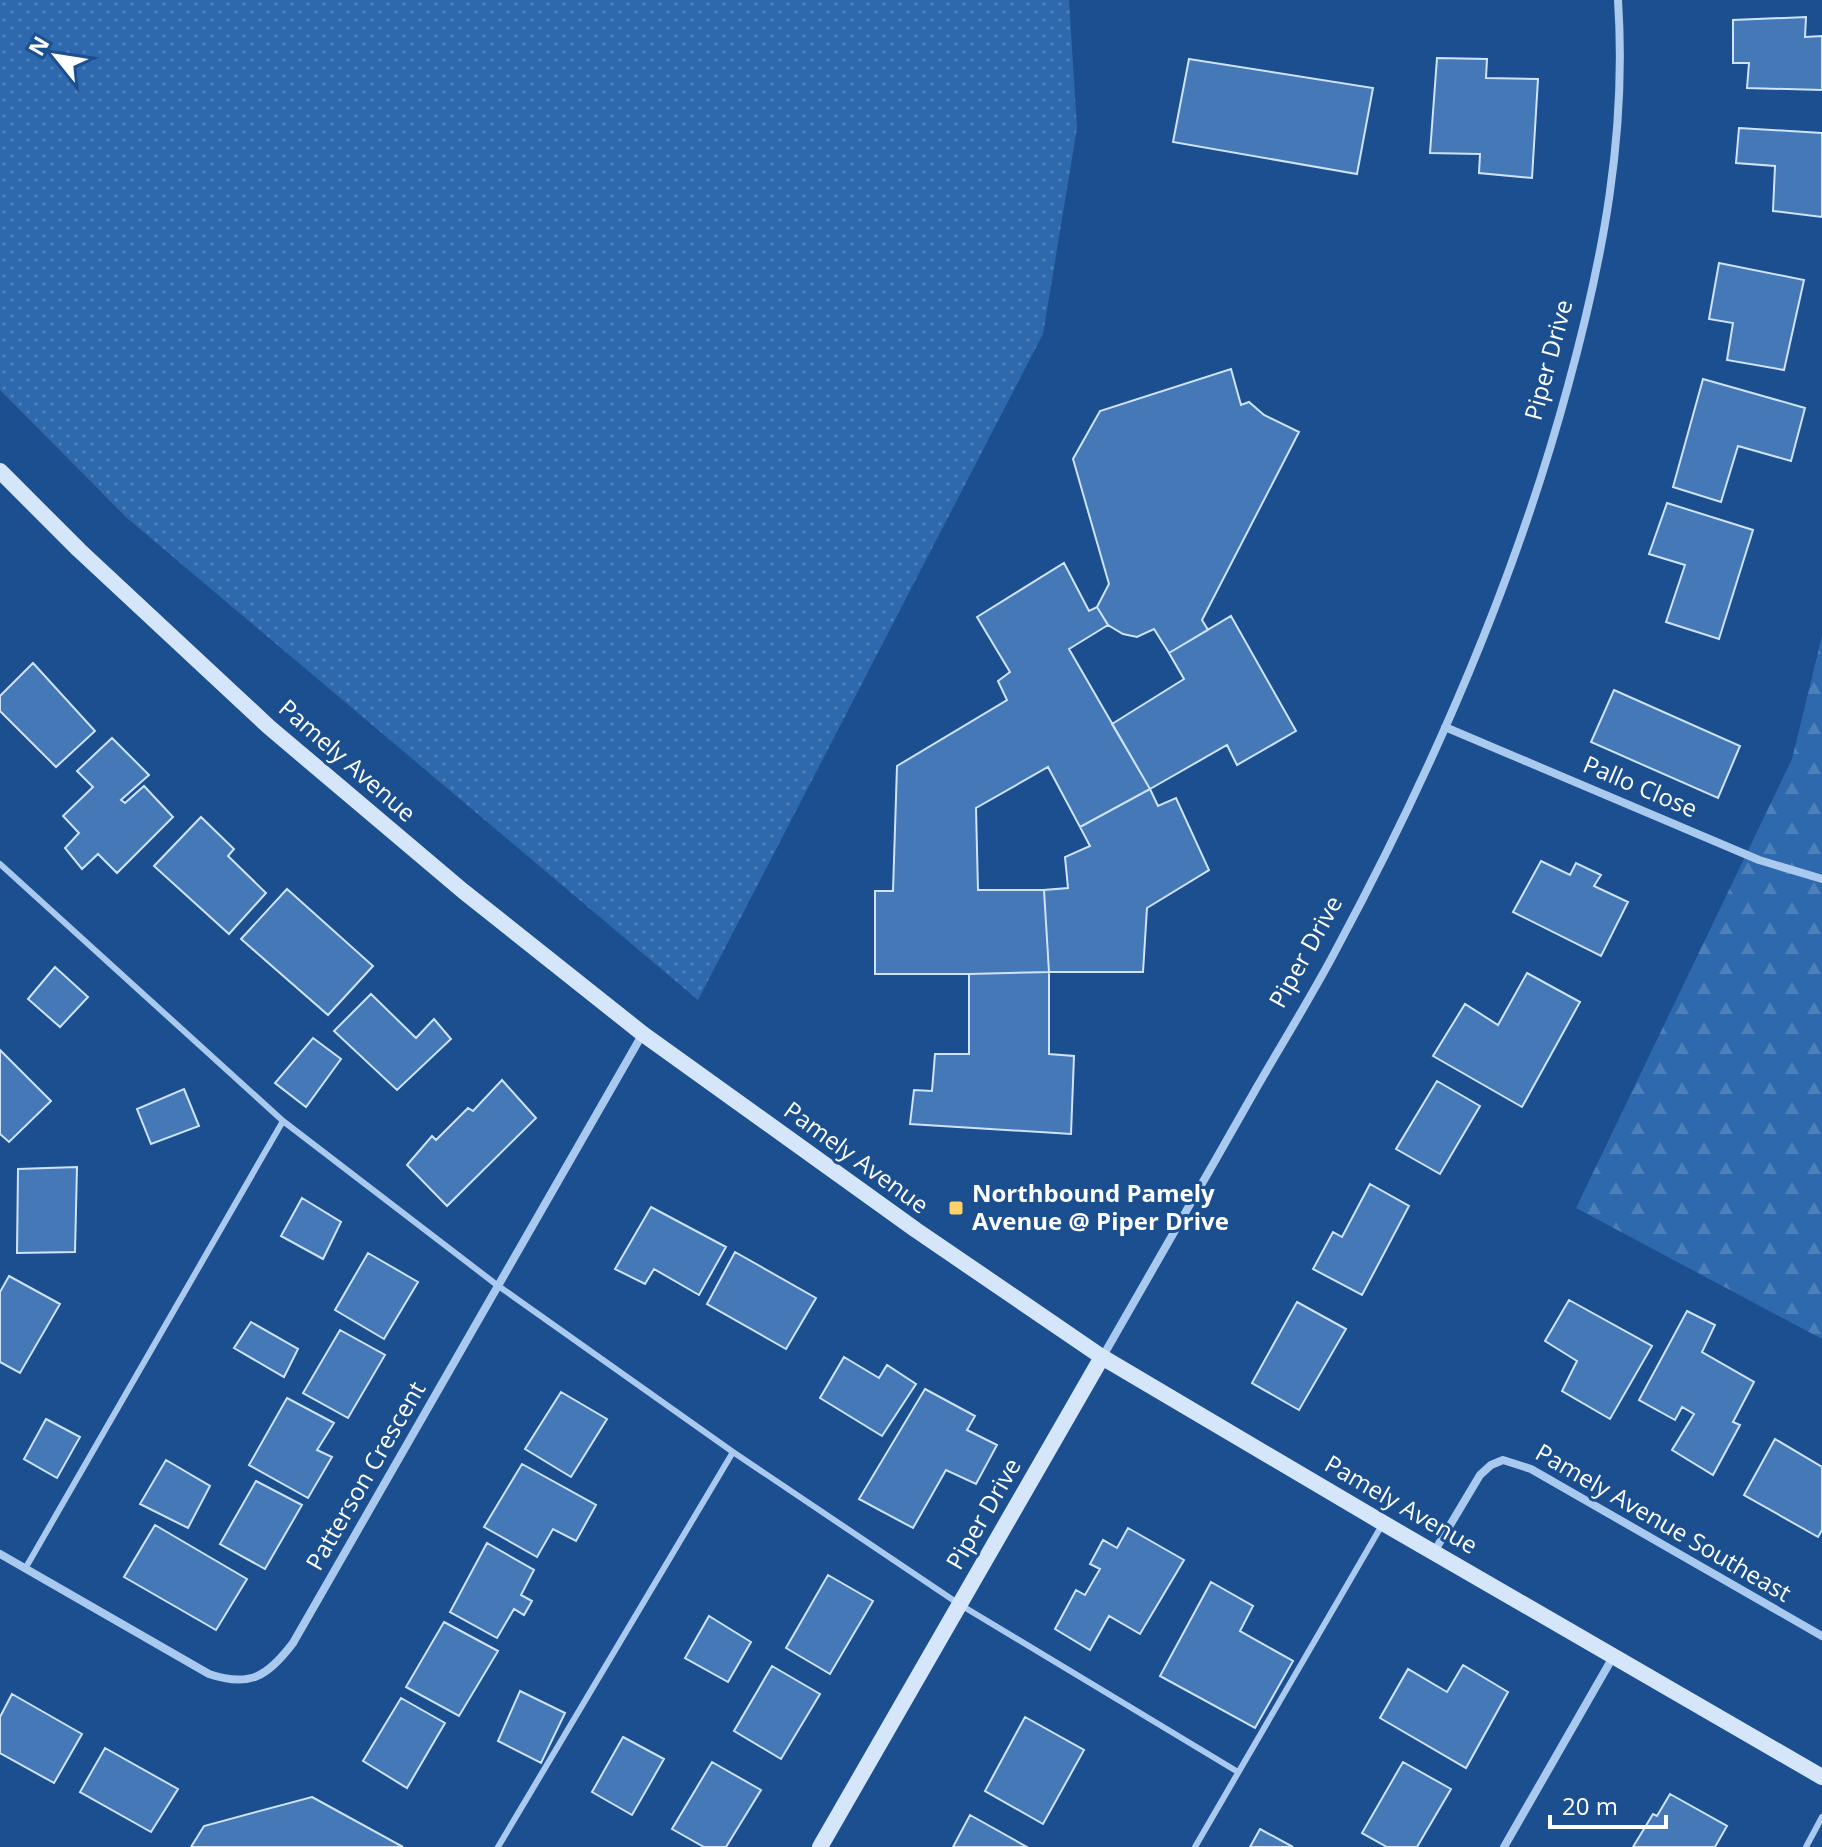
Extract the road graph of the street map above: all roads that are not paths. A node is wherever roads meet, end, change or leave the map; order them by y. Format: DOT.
graph roads {
  1 [pos="1618,0"];
  2 [pos="0,471"];
  3 [pos="1445,727"];
  4 [pos="0,864"];
  5 [pos="1822,879"];
  6 [pos="643,1034"];
  7 [pos="283,1121"];
  8 [pos="497,1285"];
  9 [pos="1102,1357"];
  10 [pos="733,1452"];
  11 [pos="1383,1523"];
  12 [pos="1434,1552"];
  13 [pos="0,1554"];
  14 [pos="25,1569"];
  15 [pos="959,1604"];
  16 [pos="1822,1636"];
  17 [pos="1614,1656"];
  18 [pos="1238,1772"];
  19 [pos="1822,1777"];
  20 [pos="1822,1817"];
  21 [pos="498,1847"];
  22 [pos="820,1847"];
  23 [pos="1195,1847"];
  24 [pos="1504,1847"];
  25 [pos="1806,1847"];
  1 -- 3 [label="street, Piper Drive"];
  2 -- 6 [label="street, Pamely Avenue"];
  3 -- 5 [label="street, Pallo Close"];
  3 -- 9 [label="street, Piper Drive"];
  4 -- 7 [label="lane"];
  6 -- 8 [label="street, Patterson Crescent"];
  6 -- 9 [label="street, Pamely Avenue"];
  7 -- 8 [label="lane"];
  7 -- 14 [label="lane"];
  8 -- 10 [label="lane"];
  8 -- 14 [label="street, Patterson Crescent"];
  9 -- 11 [label="street, Pamely Avenue"];
  9 -- 15 [label="street, Piper Drive"];
  10 -- 15 [label="lane"];
  10 -- 21 [label="lane"];
  11 -- 12 [label="street, Pamely Avenue"];
  11 -- 18 [label="lane"];
  12 -- 16 [label="street, Pamely Avenue Southeast"];
  12 -- 17 [label="street, Pamely Avenue"];
  13 -- 14 [label="street, Patterson Crescent"];
  15 -- 18 [label="lane"];
  15 -- 22 [label="street, Piper Drive"];
  17 -- 19 [label="street, Pamely Avenue"];
  17 -- 24 [label="street"];
  18 -- 23 [label="lane"];
  20 -- 25 [label="lane"];
}
